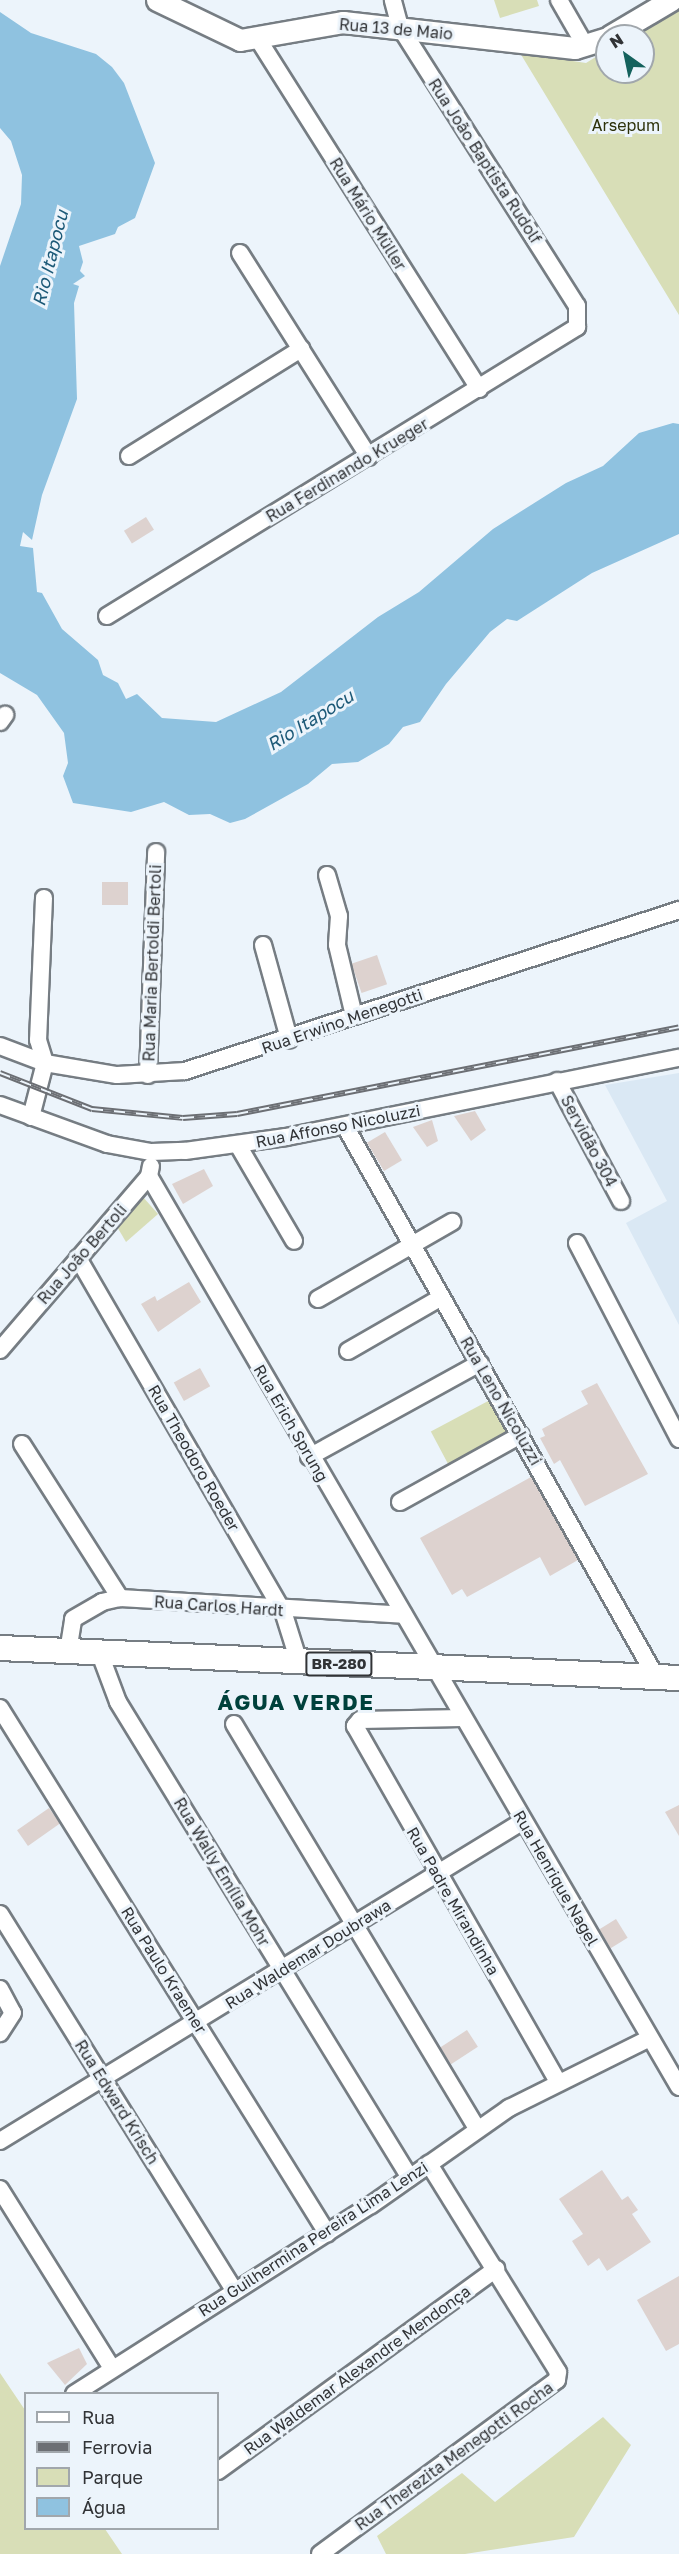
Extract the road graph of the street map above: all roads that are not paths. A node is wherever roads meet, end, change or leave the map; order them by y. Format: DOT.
graph roads {
  1 [pos="157,0"];
  2 [pos="393,0"];
  3 [pos="559,0"];
  4 [pos="671,0"];
  5 [pos="630,24"];
  6 [pos="400,27"];
  7 [pos="258,39"];
  8 [pos="595,43"];
  9 [pos="586,47"];
  10 [pos="240,253"];
  11 [pos="580,320"];
  12 [pos="301,349"];
  13 [pos="479,390"];
  14 [pos="129,456"];
  15 [pos="369,457"];
  16 [pos="108,616"];
  17 [pos="156,852"];
  18 [pos="327,876"];
  19 [pos="44,898"];
  20 [pos="679,910"];
  21 [pos="263,945"];
  22 [pos="354,1016"];
  23 [pos="289,1039"];
  24 [pos="0,1046"];
  25 [pos="679,1058"];
  26 [pos="45,1063"];
  27 [pos="148,1075"];
  28 [pos="557,1081"];
  29 [pos="0,1105"];
  30 [pos="31,1118"];
  31 [pos="345,1126"];
  32 [pos="238,1145"];
  33 [pos="151,1152"];
  34 [pos="149,1176"];
  35 [pos="621,1201"];
  36 [pos="452,1222"];
  37 [pos="294,1241"];
  38 [pos="577,1243"];
  39 [pos="412,1245"];
  40 [pos="78,1258"];
  41 [pos="442,1297"];
  42 [pos="318,1299"];
  43 [pos="0,1350"];
  44 [pos="348,1351"];
  45 [pos="480,1363"];
  46 [pos="521,1435"];
  47 [pos="679,1439"];
  48 [pos="22,1443"];
  49 [pos="309,1457"];
  50 [pos="400,1502"];
  51 [pos="120,1598"];
  52 [pos="283,1611"];
  53 [pos="403,1615"];
  54 [pos="0,1648"];
  55 [pos="68,1652"];
  56 [pos="100,1654"];
  57 [pos="298,1662"];
  58 [pos="434,1669"];
  59 [pos="667,1677"];
  60 [pos="0,1708"];
  61 [pos="462,1718"];
  62 [pos="234,1724"];
  63 [pos="523,1821"];
  64 [pos="437,1874"];
  65 [pos="0,1914"];
  66 [pos="354,1926"];
  67 [pos="281,1970"];
  68 [pos="0,1989"];
  69 [pos="197,2023"];
  70 [pos="0,2033"];
  71 [pos="650,2038"];
  72 [pos="104,2081"];
  73 [pos="558,2082"];
  74 [pos="679,2087"];
  75 [pos="477,2129"];
  76 [pos="0,2141"];
  77 [pos="429,2164"];
  78 [pos="410,2178"];
  79 [pos="0,2189"];
  80 [pos="327,2233"];
  81 [pos="496,2269"];
  82 [pos="235,2290"];
  83 [pos="112,2368"];
  84 [pos="77,2392"];
  85 [pos="219,2469"];
  86 [pos="320,2554"];
  1 -- 7 [label="main road, Rua 13 de Maio"];
  2 -- 6 [label="street, Rua João Baptista Rudolf"];
  3 -- 9 [label="street"];
  4 -- 5 [label="main road, Rua 13 de Maio"];
  6 -- 7 [label="main road, Rua 13 de Maio"];
  6 -- 9 [label="main road, Rua 13 de Maio"];
  6 -- 11 [label="street, Rua João Baptista Rudolf"];
  7 -- 13 [label="street, Rua Mário Müller"];
  8 -- 9 [label="main road, Rua 13 de Maio"];
  10 -- 12 [label="street"];
  11 -- 13 [label="street, Rua Ferdinando Krueger"];
  12 -- 14 [label="street"];
  12 -- 15 [label="street"];
  13 -- 15 [label="street, Rua Ferdinando Krueger"];
  15 -- 16 [label="street, Rua Ferdinando Krueger"];
  17 -- 27 [label="street, Rua Maria Bertoldi Bertoli"];
  18 -- 22 [label="street"];
  19 -- 26 [label="street"];
  20 -- 22 [label="street, Rua Erwino Menegotti"];
  21 -- 23 [label="street"];
  22 -- 23 [label="street, Rua Erwino Menegotti"];
  23 -- 27 [label="street, Rua Erwino Menegotti"];
  24 -- 26 [label="street, Rua Erwino Menegotti"];
  25 -- 28 [label="street, Rua Affonso Nicoluzzi"];
  26 -- 27 [label="street, Rua Erwino Menegotti"];
  26 -- 30 [label="street"];
  28 -- 31 [label="street, Rua Affonso Nicoluzzi"];
  28 -- 35 [label="street, Servidão 304"];
  29 -- 30 [label="street, Rua Affonso Nicoluzzi"];
  30 -- 33 [label="street, Rua Affonso Nicoluzzi"];
  31 -- 32 [label="street, Rua Affonso Nicoluzzi"];
  31 -- 39 [label="street, Rua Leno Nicoluzzi"];
  32 -- 33 [label="street, Rua Affonso Nicoluzzi"];
  32 -- 37 [label="street"];
  33 -- 34 [label="street"];
  34 -- 40 [label="street, Rua João Bertoli"];
  34 -- 49 [label="street, Rua Erich Sprung"];
  36 -- 39 [label="street"];
  38 -- 47 [label="street"];
  39 -- 41 [label="street, Rua Leno Nicoluzzi"];
  39 -- 42 [label="street"];
  40 -- 43 [label="street, Rua João Bertoli"];
  40 -- 52 [label="street, Rua Theodoro Roeder"];
  41 -- 44 [label="street"];
  41 -- 45 [label="street, Rua Leno Nicoluzzi"];
  45 -- 46 [label="street, Rua Leno Nicoluzzi"];
  45 -- 49 [label="street"];
  46 -- 50 [label="street"];
  46 -- 59 [label="street, Rua Leno Nicoluzzi"];
  48 -- 51 [label="street"];
  49 -- 53 [label="street, Rua Erich Sprung"];
  51 -- 52 [label="street, Rua Carlos Hardt"];
  51 -- 55 [label="street, Rua Carlos Hardt"];
  52 -- 53 [label="street, Rua Carlos Hardt"];
  52 -- 57 [label="street, Rua Theodoro Roeder"];
  53 -- 58 [label="street, Rua Erich Sprung"];
  54 -- 55 [label="highway, BR-280"];
  55 -- 56 [label="highway, BR-280"];
  56 -- 57 [label="highway, BR-280"];
  56 -- 67 [label="street, Rua Wally Emília Mohr"];
  57 -- 58 [label="highway, BR-280"];
  58 -- 59 [label="highway, BR-280"];
  58 -- 61 [label="street, Rua Henrique Nagel"];
  60 -- 69 [label="street, Rua Paulo Kraemer"];
  61 -- 63 [label="street, Rua Henrique Nagel"];
  61 -- 64 [label="street, Rua Padre Mirandinha"];
  62 -- 66 [label="street"];
  63 -- 64 [label="street, Rua Waldemar Doubrawa"];
  63 -- 71 [label="street, Rua Henrique Nagel"];
  64 -- 66 [label="street, Rua Waldemar Doubrawa"];
  64 -- 73 [label="street, Rua Padre Mirandinha"];
  65 -- 72 [label="street, Rua Edward Krisch"];
  66 -- 67 [label="street, Rua Waldemar Doubrawa"];
  66 -- 75 [label="street"];
  67 -- 69 [label="street, Rua Waldemar Doubrawa"];
  67 -- 78 [label="street, Rua Wally Emília Mohr"];
  68 -- 70 [label="street"];
  69 -- 72 [label="street, Rua Waldemar Doubrawa"];
  69 -- 80 [label="street, Rua Paulo Kraemer"];
  71 -- 73 [label="street, Rua Guilhermina Pereira Lima Lenzi"];
  71 -- 74 [label="street, Rua Henrique Nagel"];
  72 -- 76 [label="street, Rua Waldemar Doubrawa"];
  72 -- 82 [label="street, Rua Edward Krisch"];
  73 -- 75 [label="street, Rua Guilhermina Pereira Lima Lenzi"];
  75 -- 77 [label="street, Rua Guilhermina Pereira Lima Lenzi"];
  77 -- 78 [label="street, Rua Guilhermina Pereira Lima Lenzi"];
  77 -- 81 [label="street, Rua Therezita Menegotti Rocha"];
  78 -- 80 [label="street, Rua Guilhermina Pereira Lima Lenzi"];
  79 -- 83 [label="street"];
  80 -- 82 [label="street, Rua Guilhermina Pereira Lima Lenzi"];
  81 -- 85 [label="street, Rua Waldemar Alexandre Mendonça"];
  81 -- 86 [label="street, Rua Therezita Menegotti Rocha"];
  82 -- 83 [label="street, Rua Guilhermina Pereira Lima Lenzi"];
  83 -- 84 [label="street, Rua Guilhermina Pereira Lima Lenzi"];
}
